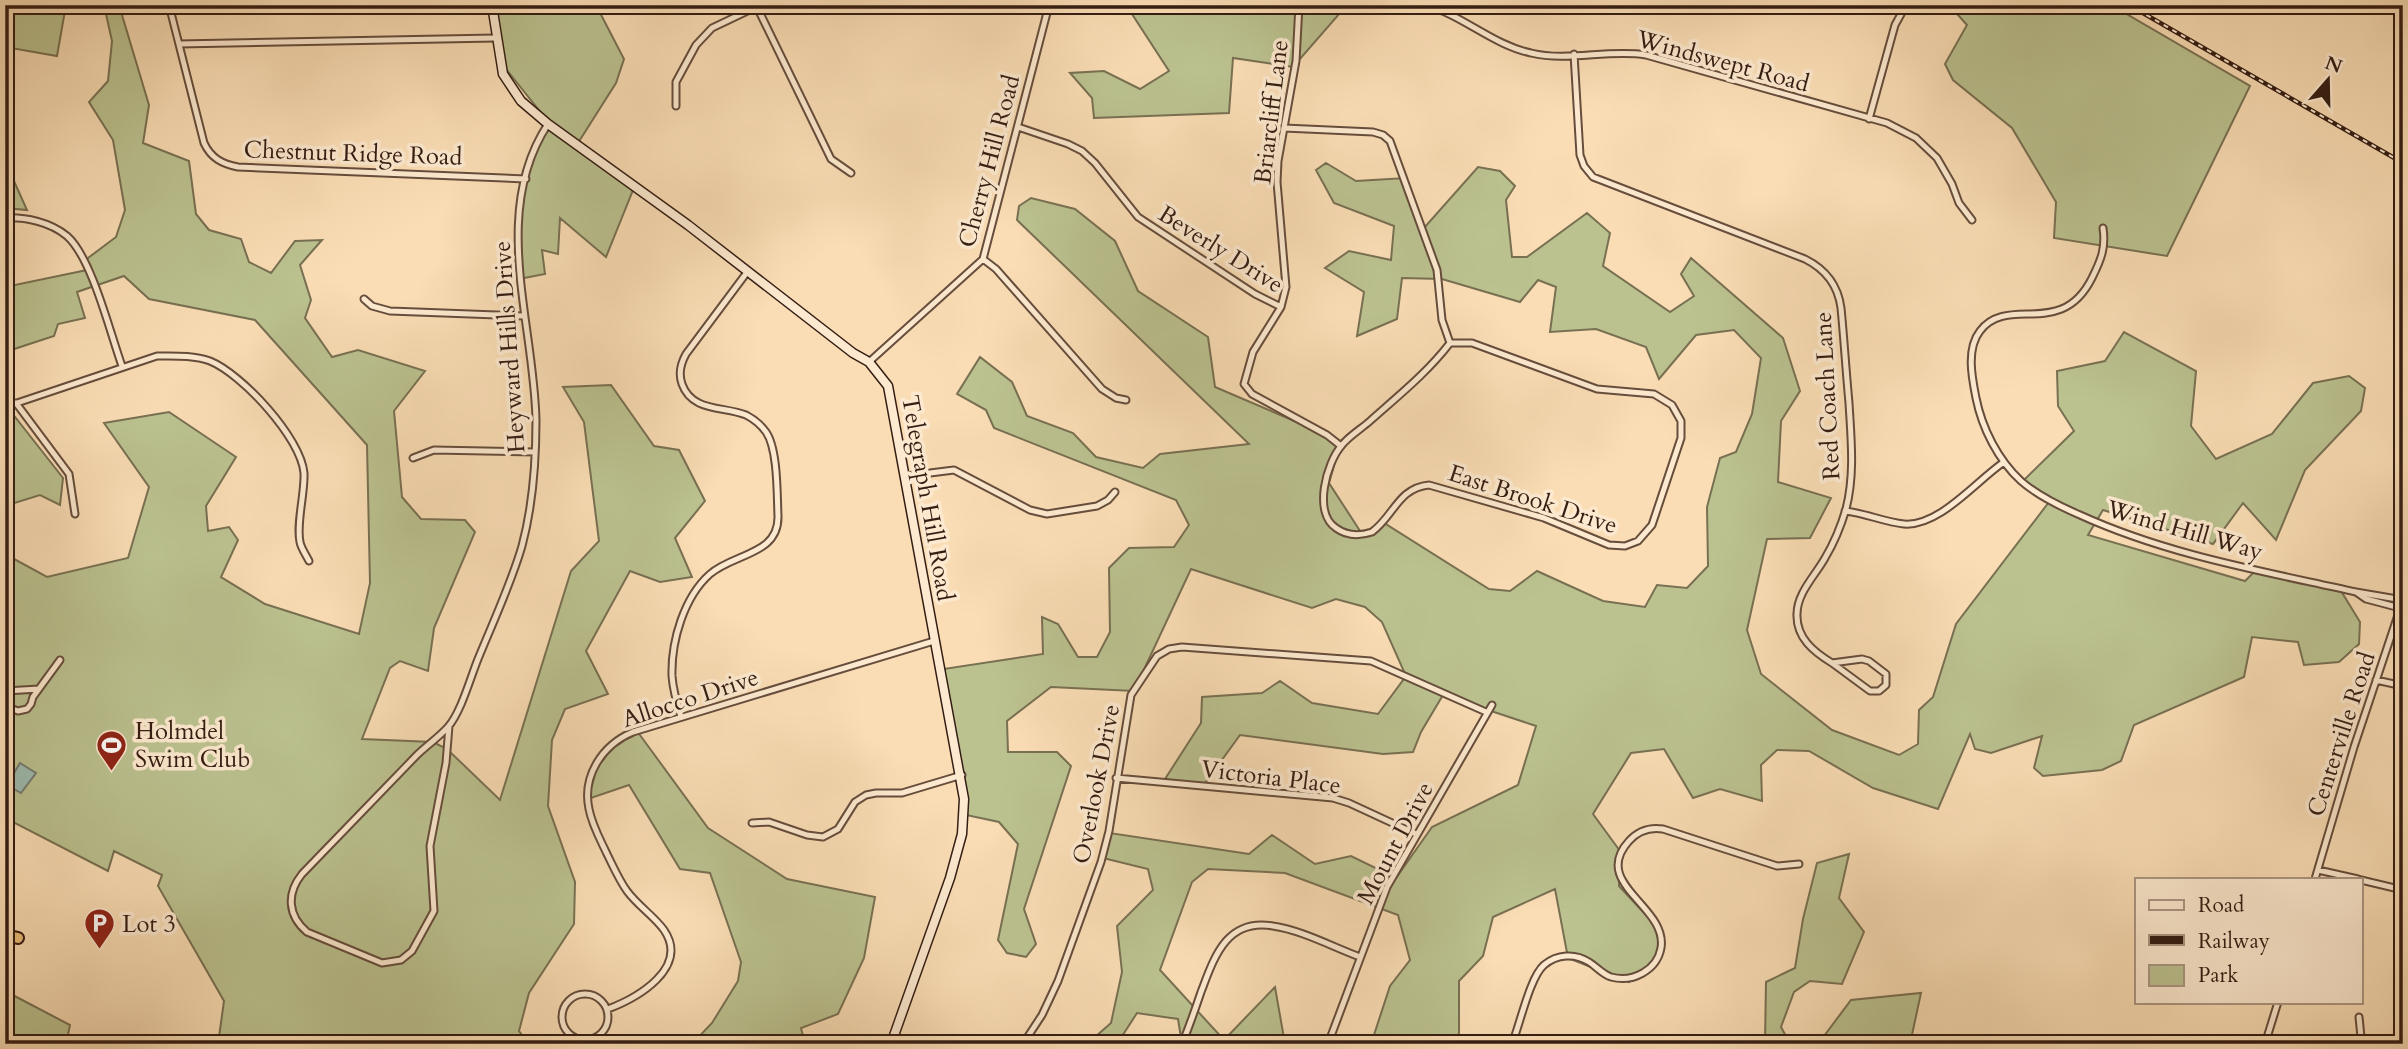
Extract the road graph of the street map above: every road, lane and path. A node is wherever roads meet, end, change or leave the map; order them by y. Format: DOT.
graph roads {
  1 [pos="169,5"];
  2 [pos="492,5"];
  3 [pos="1049,5"];
  4 [pos="1299,5"];
  5 [pos="1426,5"];
  6 [pos="1906,5"];
  7 [pos="756,6"];
  8 [pos="1437,7"];
  9 [pos="495,38"];
  10 [pos="178,44"];
  11 [pos="1574,54"];
  12 [pos="676,106"];
  13 [pos="1869,118"];
  14 [pos="548,124"];
  15 [pos="1018,127"];
  16 [pos="1283,128"];
  17 [pos="851,173"];
  18 [pos="526,179"];
  19 [pos="5,218"];
  20 [pos="1972,220"];
  21 [pos="2103,228"];
  22 [pos="983,259"];
  23 [pos="748,271"];
  24 [pos="364,299"];
  25 [pos="1281,307"];
  26 [pos="524,316"];
  27 [pos="1450,343"];
  28 [pos="869,362"];
  29 [pos="122,366"];
  30 [pos="1126,400"];
  31 [pos="16,403"];
  32 [pos="5,407"];
  33 [pos="1341,446"];
  34 [pos="535,453"];
  35 [pos="413,458"];
  36 [pos="2004,462"];
  37 [pos="906,476"];
  38 [pos="1115,492"];
  39 [pos="1845,511"];
  40 [pos="75,514"];
  41 [pos="309,561"];
  42 [pos="2356,592"];
  43 [pos="2403,600"];
  44 [pos="2400,608"];
  45 [pos="934,640"];
  46 [pos="60,660"];
  47 [pos="1832,663"];
  48 [pos="2376,680"];
  49 [pos="2403,686"];
  50 [pos="39,689"];
  51 [pos="5,691"];
  52 [pos="1492,705"];
  53 [pos="5,706"];
  54 [pos="1486,712"];
  55 [pos="681,717"];
  56 [pos="449,726"];
  57 [pos="962,775"];
  58 [pos="1116,778"];
  59 [pos="752,823"];
  60 [pos="1416,834"];
  61 [pos="1799,864"];
  62 [pos="2318,870"];
  63 [pos="2315,878"];
  64 [pos="2351,878"];
  65 [pos="2362,881"];
  66 [pos="2403,890"];
  67 [pos="5,935"];
  68 [pos="18,938"];
  69 [pos="1360,957"];
  70 [pos="2277,1004"];
  71 [pos="608,1009"];
  72 [pos="2359,1017"];
  73 [pos="891,1044"];
  74 [pos="1023,1044"];
  75 [pos="1182,1044"];
  76 [pos="1328,1044"];
  77 [pos="1512,1044"];
  78 [pos="2265,1044"];
  79 [pos="2359,1044"];
  1 -- 10 [label="street, Chestnut Ridge Road"];
  2 -- 9 [label="street, Telegraph Hill Road"];
  3 -- 15 [label="street, Cherry Hill Road"];
  4 -- 16 [label="street, Briarcliff Lane"];
  5 -- 8 [label="street, Windswept Road"];
  6 -- 13 [label="street"];
  7 -- 12 [label="street"];
  7 -- 17 [label="street"];
  8 -- 11 [label="street, Windswept Road"];
  9 -- 10 [label="street"];
  9 -- 14 [label="street, Telegraph Hill Road"];
  10 -- 18 [label="street, Chestnut Ridge Road"];
  11 -- 13 [label="street, Windswept Road"];
  11 -- 39 [label="street, Red Coach Lane"];
  13 -- 20 [label="street, Windswept Road"];
  14 -- 18 [label="street, Heyward Hills Drive"];
  14 -- 23 [label="street, Telegraph Hill Road"];
  15 -- 22 [label="street, Cherry Hill Road"];
  15 -- 25 [label="street, Beverly Drive"];
  16 -- 25 [label="street, Briarcliff Lane"];
  16 -- 27 [label="street"];
  18 -- 26 [label="street, Heyward Hills Drive"];
  19 -- 29 [label="street"];
  21 -- 36 [label="street, Wind Hill Way"];
  22 -- 28 [label="street, Cherry Hill Road"];
  22 -- 30 [label="street"];
  23 -- 28 [label="street, Telegraph Hill Road"];
  23 -- 55 [label="street"];
  24 -- 26 [label="street"];
  25 -- 33 [label="street, Beverly Drive"];
  26 -- 34 [label="street, Heyward Hills Drive"];
  27 -- 33 [label="street, East Brook Drive"];
  27 -- 33 [label="street, East Brook Drive"];
  28 -- 37 [label="street, Telegraph Hill Road"];
  29 -- 31 [label="street"];
  29 -- 41 [label="street"];
  31 -- 32 [label="street"];
  31 -- 40 [label="street"];
  34 -- 35 [label="street"];
  34 -- 56 [label="street, Heyward Hills Drive"];
  36 -- 39 [label="street"];
  36 -- 42 [label="street, Wind Hill Way"];
  37 -- 38 [label="street"];
  37 -- 45 [label="street, Telegraph Hill Road"];
  39 -- 47 [label="street, Red Coach Lane"];
  42 -- 43 [label="street"];
  42 -- 44 [label="street, Wind Hill Way"];
  43 -- 44 [label="street, Centerville Road"];
  44 -- 48 [label="street, Centerville Road"];
  45 -- 55 [label="street, Allocco Drive"];
  45 -- 57 [label="street, Telegraph Hill Road"];
  46 -- 50 [label="street"];
  47 -- 47 [label="street, Red Coach Lane"];
  48 -- 49 [label="street"];
  48 -- 62 [label="street, Centerville Road"];
  50 -- 51 [label="street"];
  50 -- 53 [label="street"];
  52 -- 54 [label="street, Mount Drive"];
  54 -- 58 [label="street, Overlook Drive"];
  54 -- 60 [label="street, Mount Drive"];
  55 -- 71 [label="street, Allocco Drive"];
  56 -- 56 [label="street, Heyward Hills Drive"];
  57 -- 59 [label="street"];
  57 -- 73 [label="street, Telegraph Hill Road"];
  58 -- 60 [label="street, Victoria Place"];
  58 -- 74 [label="street, Overlook Drive"];
  60 -- 69 [label="street, Mount Drive"];
  61 -- 77 [label="street"];
  62 -- 63 [label="street, Centerville Road"];
  62 -- 64 [label="street"];
  65 -- 66 [label="street"];
  67 -- 68 [label="highway"];
  69 -- 75 [label="street"];
  69 -- 76 [label="street, Mount Drive"];
  70 -- 78 [label="street"];
  71 -- 71 [label="street"];
  72 -- 79 [label="street"];
}
